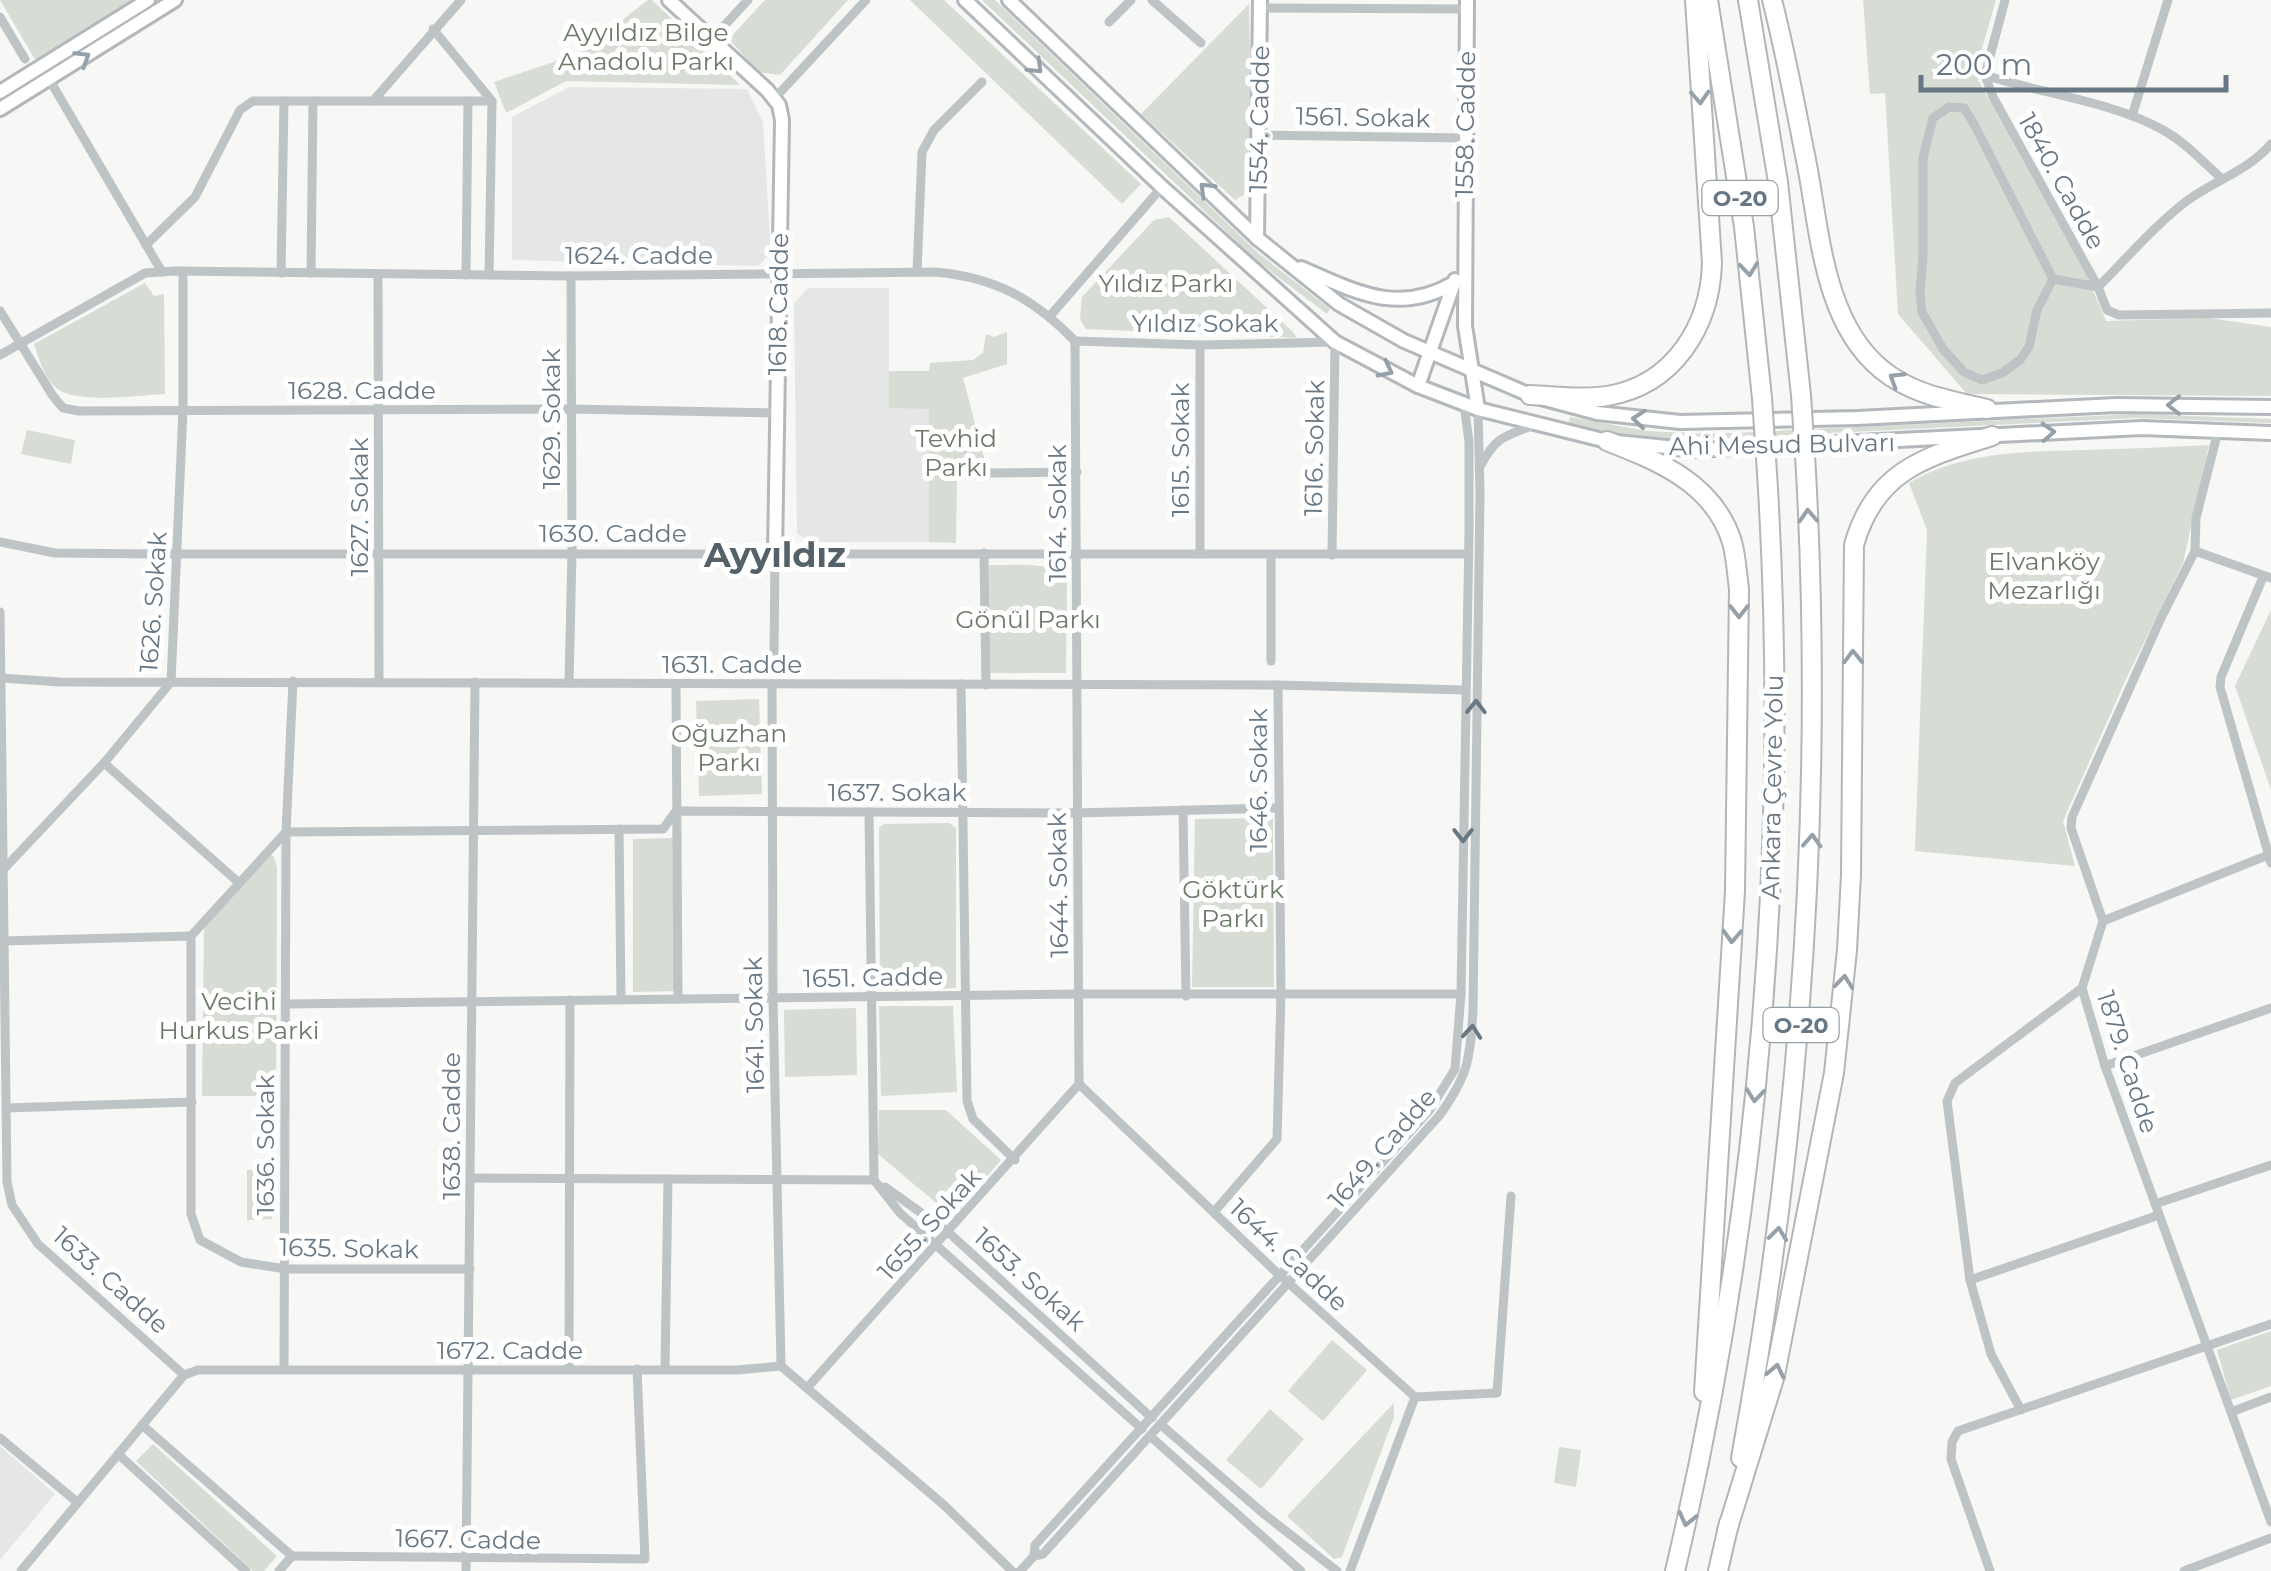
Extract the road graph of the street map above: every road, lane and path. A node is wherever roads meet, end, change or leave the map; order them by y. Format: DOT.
graph roads {
  1 [pos="148,0"];
  2 [pos="175,0"];
  3 [pos="444,0"];
  4 [pos="670,0"];
  5 [pos="748,0"];
  6 [pos="866,0"];
  7 [pos="965,0"];
  8 [pos="1009,0"];
  9 [pos="1131,0"];
  10 [pos="1152,0"];
  11 [pos="1696,0"];
  12 [pos="1708,0"];
  13 [pos="1748,0"];
  14 [pos="1772,0"];
  15 [pos="2005,0"];
  16 [pos="2168,0"];
  17 [pos="457,4"];
  18 [pos="1260,4"];
  19 [pos="1467,5"];
  20 [pos="0,18"];
  21 [pos="1110,22"];
  22 [pos="433,29"];
  23 [pos="712,39"];
  24 [pos="1201,44"];
  25 [pos="25,59"];
  26 [pos="1985,75"];
  27 [pos="49,79"];
  28 [pos="982,82"];
  29 [pos="0,92"];
  30 [pos="774,99"];
  31 [pos="284,100"];
  32 [pos="313,100"];
  33 [pos="372,100"];
  34 [pos="468,101"];
  35 [pos="492,101"];
  36 [pos="0,109"];
  37 [pos="2132,116"];
  38 [pos="1260,136"];
  39 [pos="1465,138"];
  40 [pos="2271,144"];
  41 [pos="2257,160"];
  42 [pos="2271,166"];
  43 [pos="2222,179"];
  44 [pos="1162,187"];
  45 [pos="1257,238"];
  46 [pos="146,245"];
  47 [pos="1464,248"];
  48 [pos="1284,260"];
  49 [pos="183,271"];
  50 [pos="162,272"];
  51 [pos="281,272"];
  52 [pos="917,272"];
  53 [pos="310,273"];
  54 [pos="378,274"];
  55 [pos="466,275"];
  56 [pos="489,275"];
  57 [pos="778,275"];
  58 [pos="571,276"];
  59 [pos="2054,279"];
  60 [pos="1454,283"];
  61 [pos="2098,287"];
  62 [pos="0,311"];
  63 [pos="2271,314"];
  64 [pos="1050,316"];
  65 [pos="1075,341"];
  66 [pos="19,342"];
  67 [pos="1336,342"];
  68 [pos="1200,345"];
  69 [pos="1430,353"];
  70 [pos="0,355"];
  71 [pos="1473,372"];
  72 [pos="1418,386"];
  73 [pos="1530,395"];
  74 [pos="1471,406"];
  75 [pos="2271,407"];
  76 [pos="571,409"];
  77 [pos="183,410"];
  78 [pos="1988,410"];
  79 [pos="378,411"];
  80 [pos="776,413"];
  81 [pos="1534,425"];
  82 [pos="2218,430"];
  83 [pos="2271,433"];
  84 [pos="1992,436"];
  85 [pos="1607,441"];
  86 [pos="1480,468"];
  87 [pos="990,472"];
  88 [pos="1077,472"];
  89 [pos="0,542"];
  90 [pos="2195,551"];
  91 [pos="380,553"];
  92 [pos="572,553"];
  93 [pos="775,553"];
  94 [pos="984,553"];
  95 [pos="1078,553"];
  96 [pos="177,554"];
  97 [pos="1200,554"];
  98 [pos="1467,554"];
  99 [pos="1271,555"];
  100 [pos="1332,555"];
  101 [pos="2267,578"];
  102 [pos="0,612"];
  103 [pos="774,656"];
  104 [pos="1271,661"];
  105 [pos="1,678"];
  106 [pos="379,680"];
  107 [pos="292,681"];
  108 [pos="171,682"];
  109 [pos="475,682"];
  110 [pos="569,683"];
  111 [pos="676,684"];
  112 [pos="772,684"];
  113 [pos="962,684"];
  114 [pos="1077,684"];
  115 [pos="986,685"];
  116 [pos="1278,686"];
  117 [pos="1464,690"];
  118 [pos="104,763"];
  119 [pos="1277,808"];
  120 [pos="1184,810"];
  121 [pos="676,811"];
  122 [pos="773,811"];
  123 [pos="869,812"];
  124 [pos="964,813"];
  125 [pos="1076,813"];
  126 [pos="619,829"];
  127 [pos="286,832"];
  128 [pos="474,832"];
  129 [pos="2270,857"];
  130 [pos="1,872"];
  131 [pos="238,882"];
  132 [pos="2103,921"];
  133 [pos="191,936"];
  134 [pos="3,941"];
  135 [pos="2082,988"];
  136 [pos="1080,994"];
  137 [pos="1281,994"];
  138 [pos="1461,994"];
  139 [pos="966,996"];
  140 [pos="1186,996"];
  141 [pos="870,998"];
  142 [pos="678,999"];
  143 [pos="773,999"];
  144 [pos="570,1000"];
  145 [pos="621,1000"];
  146 [pos="472,1001"];
  147 [pos="286,1004"];
  148 [pos="2271,1008"];
  149 [pos="2105,1066"];
  150 [pos="1079,1084"];
  151 [pos="192,1102"];
  152 [pos="6,1108"];
  153 [pos="1015,1160"];
  154 [pos="2271,1165"];
  155 [pos="470,1178"];
  156 [pos="570,1180"];
  157 [pos="668,1180"];
  158 [pos="778,1180"];
  159 [pos="874,1180"];
  160 [pos="1511,1196"];
  161 [pos="2155,1204"];
  162 [pos="12,1205"];
  163 [pos="1214,1212"];
  164 [pos="0,1213"];
  165 [pos="2159,1215"];
  166 [pos="948,1232"];
  167 [pos="937,1245"];
  168 [pos="286,1268"];
  169 [pos="470,1269"];
  170 [pos="1285,1280"];
  171 [pos="1970,1280"];
  172 [pos="2271,1324"];
  173 [pos="2207,1346"];
  174 [pos="781,1366"];
  175 [pos="284,1369"];
  176 [pos="637,1369"];
  177 [pos="469,1370"];
  178 [pos="568,1370"];
  179 [pos="665,1370"];
  180 [pos="184,1375"];
  181 [pos="807,1388"];
  182 [pos="1415,1397"];
  183 [pos="2271,1397"];
  184 [pos="2021,1410"];
  185 [pos="2230,1412"];
  186 [pos="1156,1421"];
  187 [pos="142,1425"];
  188 [pos="1146,1433"];
  189 [pos="0,1438"];
  190 [pos="118,1454"];
  191 [pos="1700,1467"];
  192 [pos="77,1502"];
  193 [pos="2271,1522"];
  194 [pos="1727,1531"];
  195 [pos="2271,1538"];
  196 [pos="292,1556"];
  197 [pos="466,1565"];
  198 [pos="21,1571"];
  199 [pos="246,1571"];
  200 [pos="279,1571"];
  201 [pos="1012,1571"];
  202 [pos="1020,1571"];
  203 [pos="1301,1571"];
  204 [pos="1337,1571"];
  205 [pos="1350,1571"];
  206 [pos="1675,1571"];
  207 [pos="1718,1571"];
  208 [pos="1990,1571"];
  209 [pos="2184,1571"];
  1 -- 29 [label="main road"];
  27 -- 2 [label="main road, one-way"];
  3 -- 17 [label="street"];
  4 -- 23 [label="main road"];
  5 -- 23 [label="street"];
  6 -- 30 [label="street"];
  7 -- 44 [label="main road, Ahi Mesud Bulvarı, one-way"];
  45 -- 8 [label="main road, Ahi Mesud Bulvarı, one-way"];
  9 -- 21 [label="street"];
  10 -- 24 [label="street"];
  11 -- 73 [label="highway, one-way"];
  12 -- 191 [label="highway, Ankara Çevre Yolu / O-20, one-way, bridge"];
  194 -- 13 [label="highway, Ankara Çevre Yolu / O-20, one-way, bridge"];
  78 -- 14 [label="highway, one-way"];
  15 -- 26 [label="street"];
  16 -- 37 [label="street"];
  17 -- 22 [label="street"];
  18 -- 19 [label="street"];
  18 -- 38 [label="main road, 1554. Cadde"];
  19 -- 39 [label="main road, 1558. Cadde"];
  20 -- 25 [label="street"];
  22 -- 33 [label="street"];
  22 -- 35 [label="street"];
  23 -- 30 [label="main road"];
  26 -- 37 [label="street"];
  26 -- 61 [label="street, 1840. Cadde"];
  27 -- 36 [label="main road"];
  27 -- 46 [label="street"];
  28 -- 52 [label="street"];
  30 -- 57 [label="main road, 1618. Cadde"];
  31 -- 32 [label="street"];
  31 -- 46 [label="street"];
  31 -- 51 [label="street"];
  32 -- 33 [label="street"];
  32 -- 53 [label="street"];
  33 -- 34 [label="street"];
  34 -- 35 [label="street"];
  34 -- 55 [label="street"];
  35 -- 56 [label="street"];
  37 -- 43 [label="street"];
  38 -- 39 [label="street, 1561. Sokak"];
  38 -- 45 [label="main road, 1554. Cadde"];
  39 -- 47 [label="main road, 1558. Cadde"];
  40 -- 41 [label="street"];
  41 -- 42 [label="street"];
  41 -- 43 [label="street"];
  43 -- 61 [label="street"];
  44 -- 64 [label="street"];
  44 -- 67 [label="main road, Ahi Mesud Bulvarı"];
  45 -- 48 [label="main road, Ahi Mesud Bulvarı"];
  46 -- 50 [label="street"];
  47 -- 60 [label="main road"];
  47 -- 71 [label="main road"];
  48 -- 60 [label="main road"];
  48 -- 69 [label="main road, Ahi Mesud Bulvarı"];
  49 -- 50 [label="street, 1624. Cadde"];
  49 -- 51 [label="street, 1624. Cadde"];
  49 -- 77 [label="street, 1626. Sokak"];
  50 -- 66 [label="street, 1624. Cadde"];
  51 -- 53 [label="street, 1624. Cadde"];
  52 -- 57 [label="street, 1624. Cadde"];
  52 -- 64 [label="street, 1624. Cadde"];
  53 -- 54 [label="street, 1624. Cadde"];
  54 -- 55 [label="street, 1624. Cadde"];
  54 -- 79 [label="street, 1627. Sokak"];
  55 -- 56 [label="street, 1624. Cadde"];
  56 -- 58 [label="street, 1624. Cadde"];
  57 -- 58 [label="street, 1624. Cadde"];
  57 -- 80 [label="main road, 1618. Cadde"];
  58 -- 76 [label="street, 1629. Sokak"];
  59 -- 59 [label="street"];
  59 -- 61 [label="street"];
  60 -- 69 [label="main road"];
  61 -- 63 [label="street, 1840. Cadde"];
  62 -- 66 [label="street, 1628. Cadde"];
  64 -- 65 [label="street, 1624. Cadde"];
  65 -- 68 [label="street, Yıldız Sokak"];
  65 -- 88 [label="street, 1614. Sokak"];
  66 -- 70 [label="street, 1624. Cadde"];
  66 -- 77 [label="street, 1628. Cadde"];
  67 -- 68 [label="street, Yıldız Sokak"];
  67 -- 72 [label="main road, Ahi Mesud Bulvarı, one-way"];
  67 -- 100 [label="street, 1616. Sokak"];
  68 -- 97 [label="street, 1615. Sokak"];
  69 -- 71 [label="main road, Ahi Mesud Bulvarı"];
  69 -- 72 [label="main road"];
  71 -- 73 [label="main road, Ahi Mesud Bulvarı"];
  71 -- 74 [label="main road"];
  72 -- 74 [label="main road, Ahi Mesud Bulvarı"];
  78 -- 73 [label="main road, Ahi Mesud Bulvarı, one-way"];
  74 -- 81 [label="main road, Ahi Mesud Bulvarı"];
  74 -- 86 [label="street, 1649. Cadde"];
  74 -- 98 [label="street, 1649. Cadde"];
  75 -- 78 [label="main road, Ahi Mesud Bulvarı, one-way"];
  76 -- 79 [label="street, 1628. Cadde"];
  76 -- 80 [label="street, 1628. Cadde"];
  76 -- 92 [label="street, 1629. Sokak"];
  77 -- 79 [label="street, 1628. Cadde"];
  77 -- 96 [label="street, 1626. Sokak"];
  79 -- 91 [label="street, 1627. Sokak"];
  80 -- 93 [label="main road, 1618. Cadde"];
  81 -- 85 [label="main road, Ahi Mesud Bulvarı"];
  81 -- 86 [label="street"];
  82 -- 83 [label="main road, Ahi Mesud Bulvarı"];
  84 -- 82 [label="main road, Ahi Mesud Bulvarı, one-way"];
  82 -- 90 [label="street"];
  84 -- 85 [label="main road, Ahi Mesud Bulvarı"];
  194 -- 84 [label="highway, one-way"];
  85 -- 191 [label="highway, one-way"];
  170 -- 86 [label="street, 1649. Cadde, one-way"];
  87 -- 88 [label="street"];
  88 -- 95 [label="street, 1614. Sokak"];
  89 -- 96 [label="street, 1630. Cadde"];
  90 -- 101 [label="street"];
  90 -- 132 [label="street"];
  91 -- 92 [label="street, 1630. Cadde"];
  91 -- 96 [label="street, 1630. Cadde"];
  91 -- 106 [label="street, 1627. Sokak"];
  92 -- 93 [label="street, 1630. Cadde"];
  92 -- 110 [label="street, 1629. Sokak"];
  93 -- 94 [label="street, 1630. Cadde"];
  93 -- 103 [label="street, 1618. Cadde"];
  94 -- 95 [label="street, 1630. Cadde"];
  94 -- 115 [label="street"];
  95 -- 97 [label="street, 1630. Cadde"];
  95 -- 114 [label="street, 1614. Sokak"];
  96 -- 108 [label="street, 1626. Sokak"];
  97 -- 99 [label="street, 1630. Cadde"];
  98 -- 100 [label="street, 1630. Cadde"];
  98 -- 117 [label="street, 1649. Cadde"];
  99 -- 100 [label="street, 1630. Cadde"];
  99 -- 104 [label="street"];
  101 -- 129 [label="street"];
  102 -- 105 [label="street, 1633. Cadde"];
  105 -- 108 [label="street, 1631. Cadde"];
  105 -- 130 [label="street, 1633. Cadde"];
  106 -- 107 [label="street, 1631. Cadde"];
  106 -- 109 [label="street, 1631. Cadde"];
  107 -- 108 [label="street, 1631. Cadde"];
  107 -- 127 [label="street, 1636. Sokak"];
  108 -- 118 [label="street, 1626. Sokak"];
  109 -- 110 [label="street, 1631. Cadde"];
  109 -- 128 [label="street, 1638. Cadde"];
  110 -- 111 [label="street, 1631. Cadde"];
  111 -- 112 [label="street, 1631. Cadde"];
  111 -- 121 [label="street"];
  112 -- 113 [label="street, 1631. Cadde"];
  112 -- 122 [label="street, 1641. Sokak"];
  113 -- 115 [label="street, 1631. Cadde"];
  113 -- 124 [label="street"];
  114 -- 115 [label="street, 1631. Cadde"];
  114 -- 116 [label="street, 1631. Cadde"];
  114 -- 125 [label="street, 1644. Sokak"];
  116 -- 117 [label="street, 1631. Cadde"];
  116 -- 119 [label="street, 1646. Sokak"];
  117 -- 138 [label="street, 1649. Cadde, one-way"];
  118 -- 130 [label="street, 1626. Sokak"];
  118 -- 131 [label="street"];
  119 -- 120 [label="street, 1637. Sokak"];
  119 -- 137 [label="street, 1646. Sokak"];
  120 -- 125 [label="street, 1637. Sokak"];
  120 -- 140 [label="street"];
  121 -- 122 [label="street, 1637. Sokak"];
  121 -- 126 [label="street, 1637. Sokak"];
  121 -- 142 [label="street"];
  122 -- 123 [label="street, 1637. Sokak"];
  122 -- 143 [label="street, 1641. Sokak"];
  123 -- 124 [label="street, 1637. Sokak"];
  123 -- 141 [label="street"];
  124 -- 125 [label="street, 1637. Sokak"];
  124 -- 139 [label="street"];
  125 -- 136 [label="street, 1644. Sokak"];
  126 -- 128 [label="street, 1637. Sokak"];
  126 -- 145 [label="street"];
  127 -- 128 [label="street, 1637. Sokak"];
  127 -- 131 [label="street"];
  127 -- 147 [label="street, 1636. Sokak"];
  128 -- 146 [label="street, 1638. Cadde"];
  129 -- 132 [label="street"];
  130 -- 134 [label="street, 1633. Cadde"];
  131 -- 133 [label="street"];
  132 -- 135 [label="street, 1879. Cadde"];
  133 -- 134 [label="street"];
  133 -- 151 [label="street, 1635. Sokak"];
  134 -- 152 [label="street, 1633. Cadde"];
  135 -- 149 [label="street, 1879. Cadde"];
  135 -- 171 [label="street"];
  136 -- 139 [label="street, 1651. Cadde"];
  136 -- 140 [label="street, 1651. Cadde"];
  136 -- 150 [label="street, 1644. Sokak"];
  137 -- 138 [label="street, 1651. Cadde"];
  137 -- 140 [label="street, 1651. Cadde"];
  137 -- 163 [label="street, 1646. Sokak"];
  138 -- 170 [label="street, 1649. Cadde"];
  139 -- 141 [label="street, 1651. Cadde"];
  139 -- 153 [label="street"];
  141 -- 143 [label="street, 1651. Cadde"];
  141 -- 159 [label="street"];
  142 -- 143 [label="street, 1651. Cadde"];
  142 -- 145 [label="street, 1651. Cadde"];
  143 -- 158 [label="street, 1641. Sokak"];
  144 -- 145 [label="street, 1651. Cadde"];
  144 -- 146 [label="street, 1651. Cadde"];
  144 -- 156 [label="street"];
  146 -- 147 [label="street, 1651. Cadde"];
  146 -- 155 [label="street, 1638. Cadde"];
  147 -- 168 [label="street, 1636. Sokak"];
  148 -- 149 [label="street"];
  149 -- 161 [label="street, 1879. Cadde"];
  150 -- 153 [label="street, 1655. Sokak"];
  150 -- 163 [label="street, 1644. Cadde"];
  151 -- 152 [label="street"];
  151 -- 168 [label="street, 1635. Sokak"];
  152 -- 162 [label="street, 1633. Cadde"];
  153 -- 166 [label="street, 1655. Sokak"];
  154 -- 161 [label="street"];
  155 -- 156 [label="street"];
  155 -- 169 [label="street, 1638. Cadde"];
  156 -- 157 [label="street"];
  156 -- 178 [label="street"];
  157 -- 158 [label="street"];
  157 -- 179 [label="street"];
  158 -- 159 [label="street"];
  158 -- 174 [label="street, 1641. Sokak"];
  159 -- 166 [label="street, 1653. Sokak"];
  159 -- 167 [label="street"];
  160 -- 182 [label="street"];
  161 -- 165 [label="street, 1879. Cadde"];
  162 -- 164 [label="street"];
  162 -- 180 [label="street, 1633. Cadde"];
  163 -- 170 [label="street, 1644. Cadde"];
  165 -- 171 [label="street"];
  165 -- 173 [label="street, 1879. Cadde"];
  166 -- 167 [label="street, 1655. Sokak"];
  166 -- 186 [label="street, 1653. Sokak"];
  167 -- 181 [label="street, 1655. Sokak"];
  167 -- 188 [label="street"];
  168 -- 169 [label="street, 1635. Sokak"];
  168 -- 175 [label="street, 1636. Sokak"];
  169 -- 177 [label="street, 1638. Cadde"];
  170 -- 182 [label="street, 1644. Cadde"];
  170 -- 186 [label="street, 1649. Cadde"];
  171 -- 184 [label="street"];
  172 -- 173 [label="street"];
  173 -- 184 [label="street"];
  173 -- 185 [label="street, 1879. Cadde"];
  174 -- 179 [label="street, 1672. Cadde"];
  174 -- 181 [label="street"];
  175 -- 177 [label="street, 1672. Cadde"];
  175 -- 180 [label="street, 1672. Cadde"];
  176 -- 178 [label="street, 1672. Cadde"];
  176 -- 179 [label="street, 1672. Cadde"];
  176 -- 197 [label="street, 1667. Cadde"];
  177 -- 178 [label="street, 1672. Cadde"];
  177 -- 197 [label="street, 1638. Cadde"];
  180 -- 187 [label="street"];
  181 -- 201 [label="street"];
  182 -- 205 [label="street"];
  183 -- 185 [label="street"];
  184 -- 208 [label="street"];
  185 -- 193 [label="street, 1879. Cadde"];
  186 -- 188 [label="street, 1649. Cadde"];
  186 -- 204 [label="street, 1653. Sokak"];
  187 -- 190 [label="street"];
  187 -- 196 [label="street"];
  188 -- 202 [label="street, 1649. Cadde"];
  188 -- 203 [label="street"];
  189 -- 192 [label="street"];
  190 -- 192 [label="street"];
  190 -- 199 [label="street"];
  191 -- 206 [label="highway, Ankara Çevre Yolu / O-20, one-way"];
  192 -- 198 [label="street"];
  194 -- 207 [label="highway, Ankara Çevre Yolu / O-20"];
  195 -- 209 [label="street"];
  196 -- 197 [label="street, 1667. Cadde"];
  196 -- 200 [label="street"];
}
